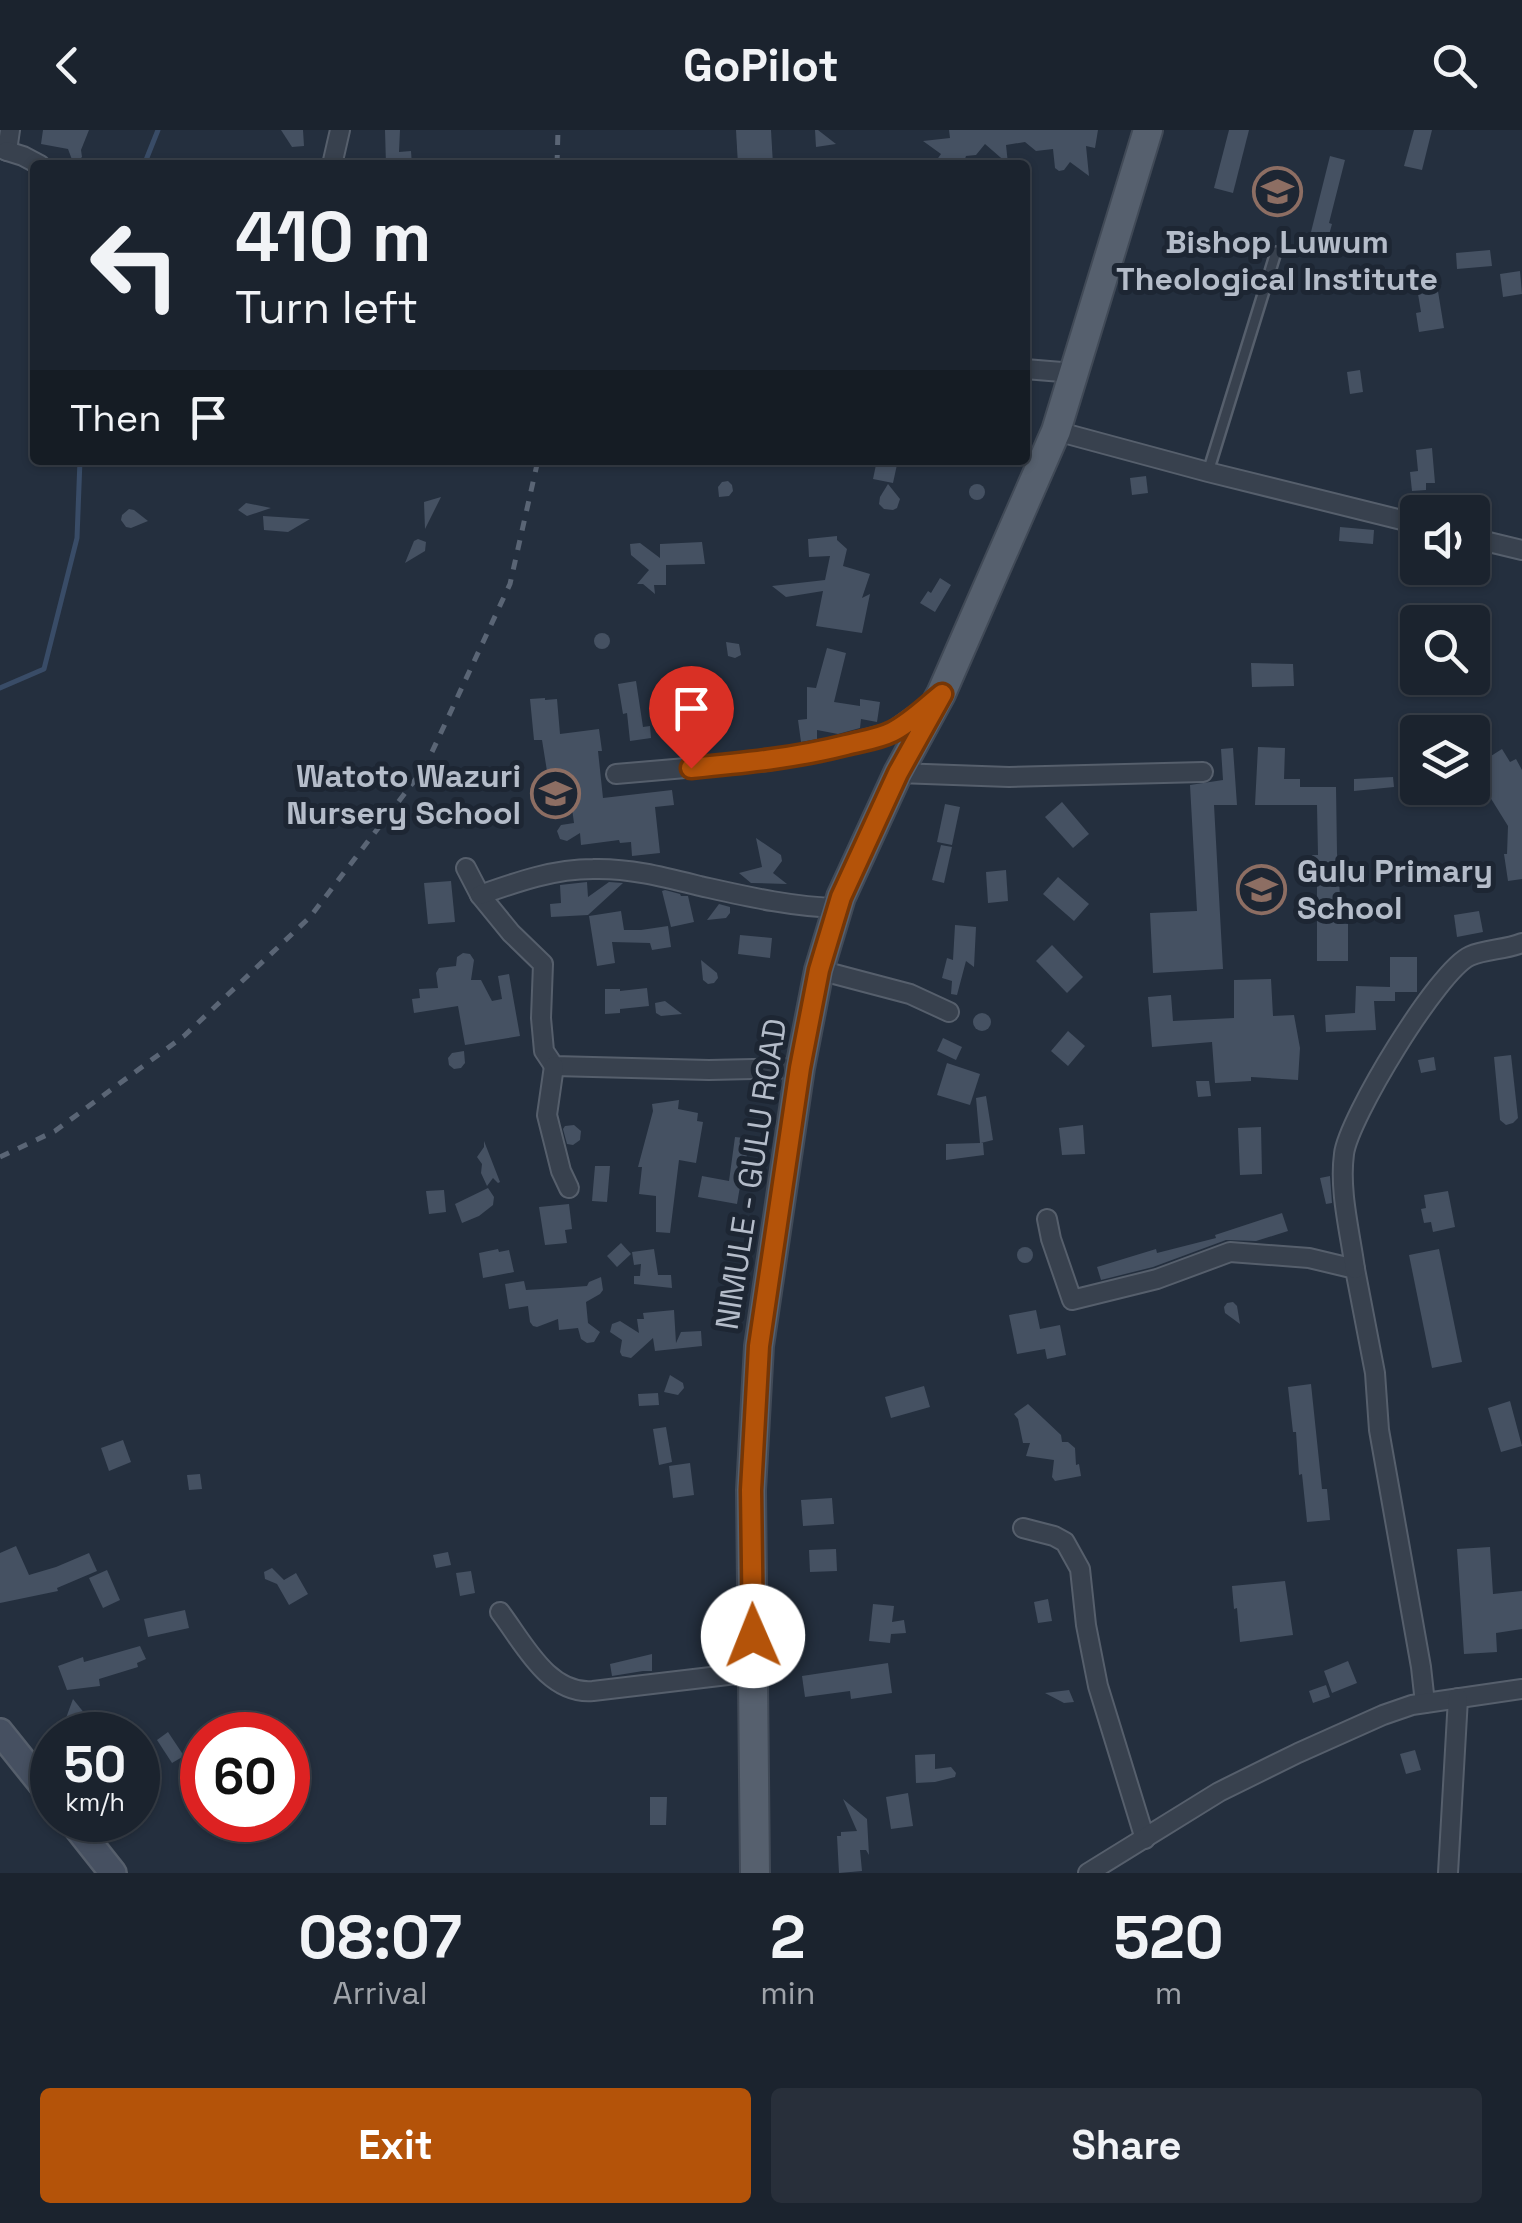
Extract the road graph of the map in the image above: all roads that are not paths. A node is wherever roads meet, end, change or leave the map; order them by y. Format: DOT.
graph roads {
  1 [pos="10,130"];
  2 [pos="340,130"];
  3 [pos="1148,130"];
  4 [pos="4,150"];
  5 [pos="333,160"];
  6 [pos="30,161"];
  7 [pos="1276,252"];
  8 [pos="1030,370"];
  9 [pos="1074,373"];
  10 [pos="1056,432"];
  11 [pos="1208,472"];
  12 [pos="1400,520"];
  13 [pos="1490,542"];
  14 [pos="1522,550"];
  15 [pos="942,694"];
  16 [pos="1203,772"];
  17 [pos="898,773"];
  18 [pos="616,774"];
  19 [pos="466,868"];
  20 [pos="480,896"];
  21 [pos="838,908"];
  22 [pos="1522,943"];
  23 [pos="819,970"];
  24 [pos="949,1012"];
  25 [pos="554,1066"];
  26 [pos="800,1068"];
  27 [pos="568,1188"];
  28 [pos="1047,1219"];
  29 [pos="1355,1269"];
  30 [pos="1023,1528"];
  31 [pos="500,1612"];
  32 [pos="754,1672"];
  33 [pos="1522,1689"];
  34 [pos="1458,1698"];
  35 [pos="1426,1703"];
  36 [pos="0,1732"];
  37 [pos="30,1770"];
  38 [pos="1145,1840"];
  39 [pos="88,1842"];
  40 [pos="113,1873"];
  41 [pos="756,1873"];
  42 [pos="1088,1873"];
  43 [pos="1448,1873"];
  1 -- 4 [label="street"];
  2 -- 5 [label="street"];
  3 -- 9 [label="main road, NIMULE - GULU ROAD"];
  4 -- 6 [label="street"];
  7 -- 11 [label="lane"];
  8 -- 9 [label="street"];
  9 -- 10 [label="main road, NIMULE - GULU ROAD"];
  10 -- 11 [label="street"];
  10 -- 15 [label="main road, NIMULE - GULU ROAD"];
  11 -- 12 [label="street"];
  13 -- 14 [label="street"];
  15 -- 17 [label="main road, NIMULE - GULU ROAD"];
  15 -- 18 [label="street"];
  16 -- 17 [label="street"];
  17 -- 21 [label="main road, NIMULE - GULU ROAD"];
  19 -- 20 [label="street"];
  20 -- 21 [label="street"];
  20 -- 25 [label="street"];
  21 -- 23 [label="main road, NIMULE - GULU ROAD"];
  22 -- 29 [label="street"];
  23 -- 24 [label="street"];
  23 -- 26 [label="main road, NIMULE - GULU ROAD"];
  25 -- 26 [label="street"];
  25 -- 27 [label="street"];
  26 -- 32 [label="main road, NIMULE - GULU ROAD"];
  28 -- 29 [label="street"];
  29 -- 35 [label="street"];
  30 -- 38 [label="street"];
  31 -- 32 [label="street"];
  32 -- 41 [label="main road, NIMULE - GULU ROAD"];
  33 -- 34 [label="street"];
  34 -- 35 [label="street"];
  34 -- 43 [label="street"];
  35 -- 38 [label="street"];
  36 -- 37 [label="main road"];
  38 -- 42 [label="street"];
  39 -- 40 [label="main road"];
}
